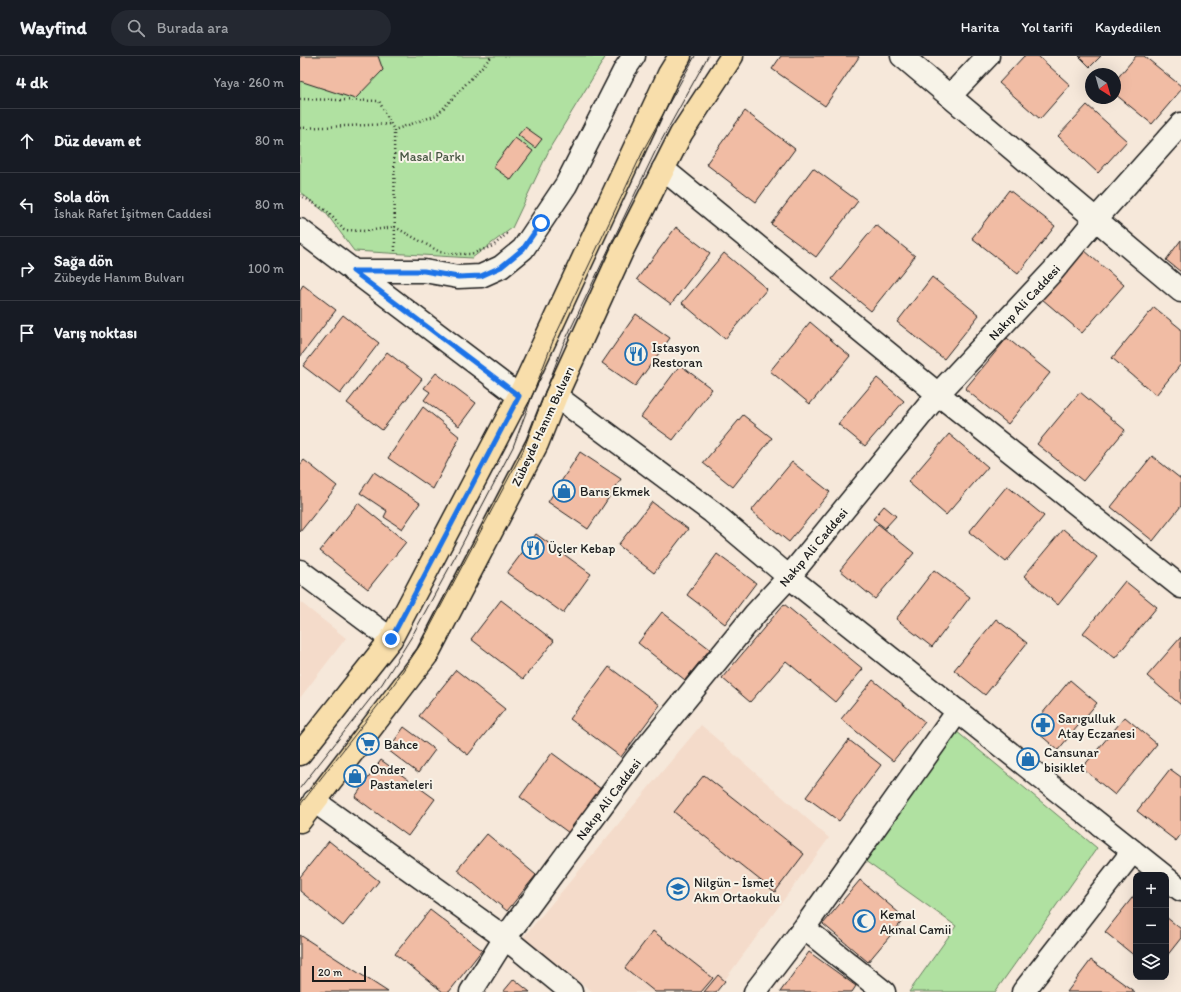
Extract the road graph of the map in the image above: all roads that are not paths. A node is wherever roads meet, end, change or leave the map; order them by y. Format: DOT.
graph roads {
  1 [pos="634,56"];
  2 [pos="680,56"];
  3 [pos="732,56"];
  4 [pos="902,56"];
  5 [pos="988,56"];
  6 [pos="950,96"];
  7 [pos="1181,124"];
  8 [pos="663,170"];
  9 [pos="1096,219"];
  10 [pos="300,230"];
  11 [pos="353,271"];
  12 [pos="1181,291"];
  13 [pos="938,394"];
  14 [pos="519,396"];
  15 [pos="556,396"];
  16 [pos="300,571"];
  17 [pos="789,577"];
  18 [pos="1181,587"];
  19 [pos="391,639"];
  20 [pos="958,711"];
  21 [pos="300,754"];
  22 [pos="314,801"];
  23 [pos="300,821"];
  24 [pos="1133,851"];
  25 [pos="1159,872"];
  26 [pos="1169,880"];
  27 [pos="1181,890"];
  28 [pos="804,928"];
  29 [pos="504,938"];
  30 [pos="471,992"];
  31 [pos="571,992"];
  32 [pos="755,992"];
  33 [pos="884,992"];
  34 [pos="1023,992"];
  1 -- 11 [label="street"];
  2 -- 14 [label="main road"];
  3 -- 8 [label="main road, Zübeyde Hanım Bulvarı"];
  4 -- 6 [label="street"];
  5 -- 6 [label="street"];
  6 -- 9 [label="street"];
  7 -- 9 [label="street, Nakıp Ali Caddesi"];
  8 -- 13 [label="street"];
  8 -- 15 [label="main road, Zübeyde Hanım Bulvarı"];
  9 -- 12 [label="street"];
  9 -- 13 [label="street, Nakıp Ali Caddesi"];
  10 -- 11 [label="street"];
  11 -- 14 [label="street"];
  13 -- 17 [label="street, Nakıp Ali Caddesi"];
  13 -- 18 [label="street"];
  14 -- 19 [label="main road"];
  15 -- 17 [label="street"];
  15 -- 22 [label="main road, Zübeyde Hanım Bulvarı"];
  16 -- 19 [label="street"];
  17 -- 20 [label="street"];
  17 -- 29 [label="street, Nakıp Ali Caddesi"];
  19 -- 21 [label="main road"];
  20 -- 24 [label="street"];
  20 -- 28 [label="street"];
  22 -- 23 [label="main road, Zübeyde Hanım Bulvarı"];
  22 -- 29 [label="street"];
  24 -- 25 [label="street"];
  24 -- 34 [label="street"];
  26 -- 27 [label="street"];
  28 -- 32 [label="street"];
  28 -- 33 [label="street"];
  29 -- 30 [label="street, Nakıp Ali Caddesi"];
  29 -- 31 [label="street"];
}
